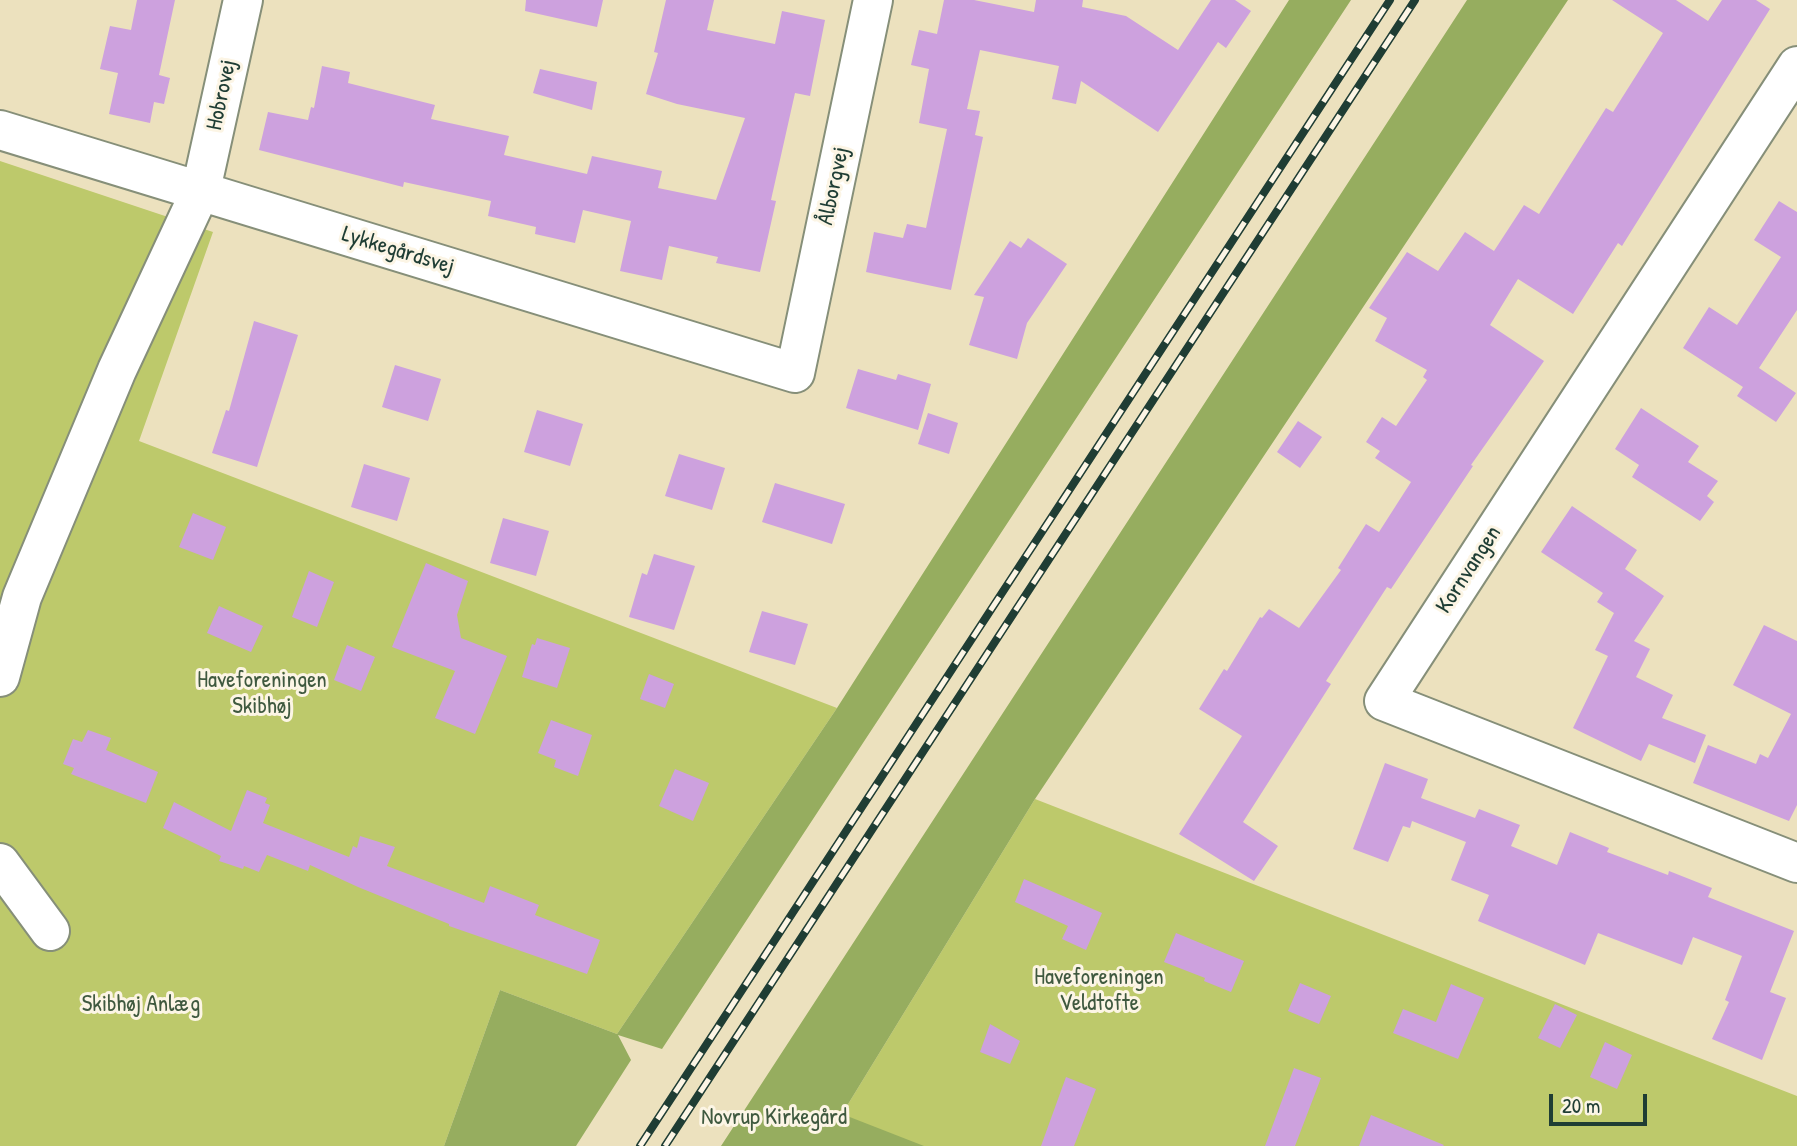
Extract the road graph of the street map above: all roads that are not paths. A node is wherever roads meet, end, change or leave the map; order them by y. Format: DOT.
graph roads {
  1 [pos="243,0"];
  2 [pos="873,0"];
  3 [pos="1797,66"];
  4 [pos="0,130"];
  5 [pos="201,190"];
  6 [pos="795,373"];
  7 [pos="0,677"];
  8 [pos="0,863"];
  9 [pos="1797,863"];
  10 [pos="50,931"];
  1 -- 5 [label="street, Hobrovej"];
  2 -- 6 [label="street, Ålborgvej"];
  3 -- 9 [label="street, Kornvangen"];
  4 -- 5 [label="street, Lykkegårdsvej"];
  5 -- 6 [label="street, Lykkegårdsvej"];
  5 -- 7 [label="street, Hobrovej"];
  8 -- 10 [label="street"];
}
